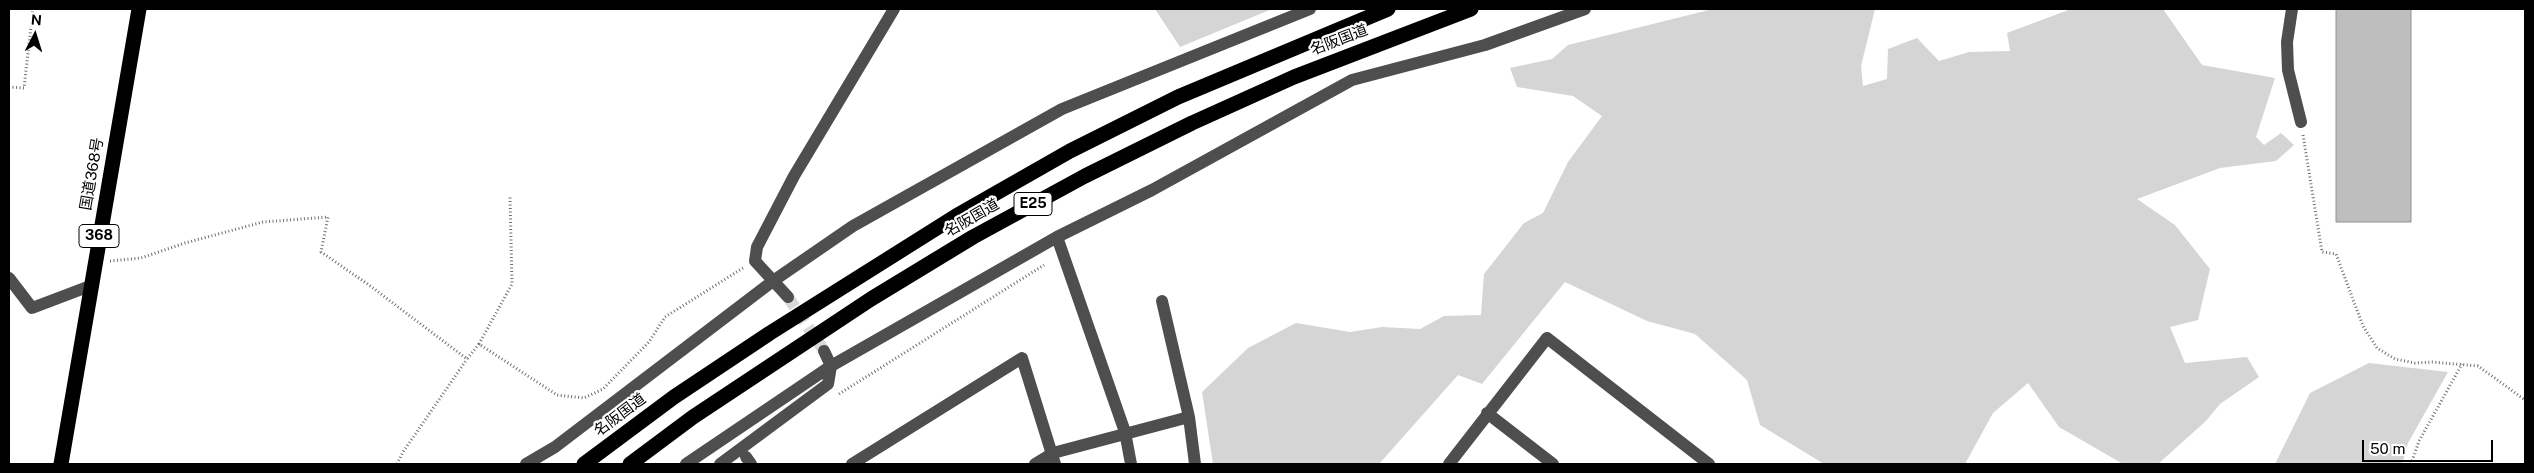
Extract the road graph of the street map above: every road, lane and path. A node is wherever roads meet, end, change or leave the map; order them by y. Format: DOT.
graph roads {
  1 [pos="33,9"];
  2 [pos="139,9"];
  3 [pos="894,9"];
  4 [pos="1310,9"];
  5 [pos="1388,9"];
  6 [pos="1471,9"];
  7 [pos="1585,9"];
  8 [pos="2292,9"];
  9 [pos="9,86"];
  10 [pos="2301,122"];
  11 [pos="510,197"];
  12 [pos="1058,238"];
  13 [pos="95,259"];
  14 [pos="755,261"];
  15 [pos="1044,265"];
  16 [pos="9,278"];
  17 [pos="773,281"];
  18 [pos="90,286"];
  19 [pos="788,297"];
  20 [pos="1162,301"];
  21 [pos="770,333"];
  22 [pos="478,344"];
  23 [pos="824,351"];
  24 [pos="467,360"];
  25 [pos="2462,364"];
  26 [pos="831,366"];
  27 [pos="833,398"];
  28 [pos="2525,400"];
  29 [pos="1486,413"];
  30 [pos="1189,417"];
  31 [pos="66,431"];
  32 [pos="1125,432"];
  33 [pos="1054,459"];
  34 [pos="61,464"];
  35 [pos="70,464"];
  36 [pos="397,464"];
  37 [pos="526,464"];
  38 [pos="573,464"];
  39 [pos="584,464"];
  40 [pos="630,464"];
  41 [pos="686,464"];
  42 [pos="720,464"];
  43 [pos="852,464"];
  44 [pos="1035,464"];
  45 [pos="1131,464"];
  46 [pos="1195,464"];
  47 [pos="1449,464"];
  48 [pos="1553,464"];
  49 [pos="1709,464"];
  50 [pos="2411,464"];
  1 -- 9 [label="path"];
  2 -- 13 [label="highway, 国道368号 / 368"];
  3 -- 14 [label="street"];
  4 -- 17 [label="street"];
  5 -- 21 [label="highway, 名阪国道 / E25"];
  6 -- 40 [label="highway, 名阪国道 / E25"];
  7 -- 12 [label="street"];
  8 -- 10 [label="street"];
  10 -- 25 [label="path"];
  11 -- 22 [label="path"];
  12 -- 26 [label="street"];
  12 -- 32 [label="street"];
  13 -- 18 [label="highway, 国道368号 / 368"];
  13 -- 24 [label="path"];
  14 -- 17 [label="street"];
  14 -- 22 [label="path"];
  15 -- 27 [label="path"];
  16 -- 18 [label="street"];
  17 -- 19 [label="street"];
  17 -- 37 [label="street"];
  18 -- 31 [label="highway, 国道368号 / 368"];
  20 -- 30 [label="street"];
  21 -- 38 [label="highway"];
  21 -- 39 [label="highway, 名阪国道 / E25"];
  22 -- 24 [label="path"];
  23 -- 26 [label="street"];
  24 -- 36 [label="path"];
  25 -- 28 [label="path"];
  25 -- 50 [label="path"];
  26 -- 41 [label="street"];
  26 -- 42 [label="street"];
  29 -- 47 [label="street"];
  29 -- 48 [label="street"];
  29 -- 49 [label="street"];
  30 -- 32 [label="street"];
  30 -- 46 [label="street"];
  31 -- 34 [label="highway, 国道368号 / 368"];
  31 -- 35 [label="highway"];
  32 -- 33 [label="street"];
  32 -- 45 [label="street"];
  33 -- 43 [label="street"];
  33 -- 44 [label="street"];
}
